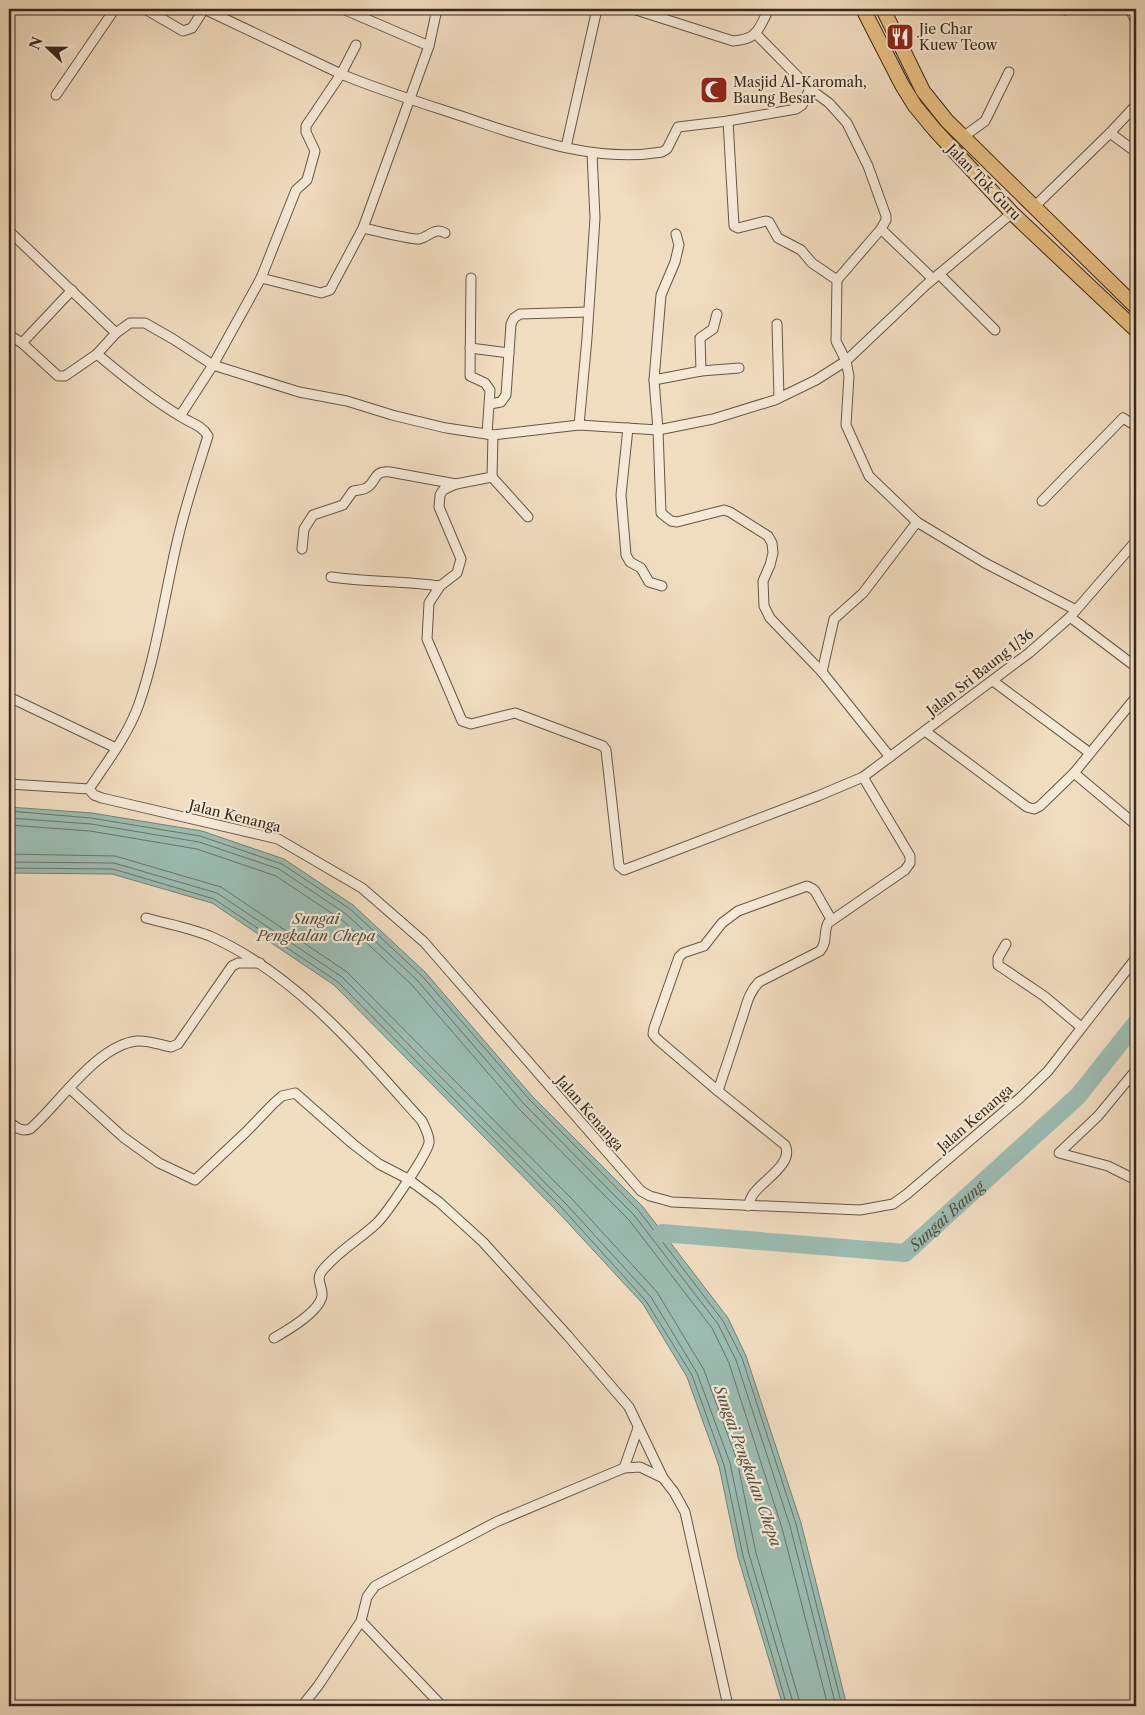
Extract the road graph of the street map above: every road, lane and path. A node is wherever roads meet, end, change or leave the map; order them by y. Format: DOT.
graph roads {
  1 [pos="145,9"];
  2 [pos="204,9"];
  3 [pos="344,9"];
  4 [pos="436,9"];
  5 [pos="597,9"];
  6 [pos="633,9"];
  7 [pos="769,9"];
  8 [pos="863,9"];
  9 [pos="883,9"];
  10 [pos="1130,9"];
  11 [pos="112,10"];
  12 [pos="1136,22"];
  13 [pos="755,33"];
  14 [pos="356,45"];
  15 [pos="429,46"];
  16 [pos="1010,72"];
  17 [pos="341,74"];
  18 [pos="810,89"];
  19 [pos="56,95"];
  20 [pos="410,99"];
  21 [pos="1136,105"];
  22 [pos="728,121"];
  23 [pos="1110,133"];
  24 [pos="963,137"];
  25 [pos="566,147"];
  26 [pos="1136,152"];
  27 [pos="592,154"];
  28 [pos="1034,207"];
  29 [pos="1012,213"];
  30 [pos="363,228"];
  31 [pos="1055,228"];
  32 [pos="881,230"];
  33 [pos="9,231"];
  34 [pos="445,233"];
  35 [pos="676,234"];
  36 [pos="1042,240"];
  37 [pos="936,276"];
  38 [pos="261,278"];
  39 [pos="471,278"];
  40 [pos="837,280"];
  41 [pos="72,290"];
  42 [pos="1136,306"];
  43 [pos="588,312"];
  44 [pos="717,314"];
  45 [pos="777,324"];
  46 [pos="995,330"];
  47 [pos="1136,330"];
  48 [pos="116,333"];
  49 [pos="9,335"];
  50 [pos="22,343"];
  51 [pos="470,348"];
  52 [pos="509,353"];
  53 [pos="97,354"];
  54 [pos="846,360"];
  55 [pos="213,365"];
  56 [pos="739,368"];
  57 [pos="701,371"];
  58 [pos="654,380"];
  59 [pos="780,398"];
  60 [pos="490,404"];
  61 [pos="180,416"];
  62 [pos="580,425"];
  63 [pos="1136,426"];
  64 [pos="628,428"];
  65 [pos="658,430"];
  66 [pos="490,434"];
  67 [pos="492,477"];
  68 [pos="456,484"];
  69 [pos="1042,501"];
  70 [pos="528,517"];
  71 [pos="917,522"];
  72 [pos="1136,542"];
  73 [pos="302,549"];
  74 [pos="331,577"];
  75 [pos="440,586"];
  76 [pos="662,586"];
  77 [pos="1073,613"];
  78 [pos="1136,667"];
  79 [pos="822,672"];
  80 [pos="993,681"];
  81 [pos="9,697"];
  82 [pos="1136,697"];
  83 [pos="925,731"];
  84 [pos="116,748"];
  85 [pos="1090,753"];
  86 [pos="890,758"];
  87 [pos="1074,772"];
  88 [pos="863,777"];
  89 [pos="9,784"];
  90 [pos="89,789"];
  91 [pos="1136,825"];
  92 [pos="146,918"];
  93 [pos="831,920"];
  94 [pos="1006,944"];
  95 [pos="1136,958"];
  96 [pos="260,963"];
  97 [pos="1081,1027"];
  98 [pos="1136,1070"];
  99 [pos="69,1088"];
  100 [pos="718,1092"];
  101 [pos="9,1122"];
  102 [pos="408,1179"];
  103 [pos="1136,1180"];
  104 [pos="748,1206"];
  105 [pos="1136,1324"];
  106 [pos="274,1338"];
  107 [pos="1136,1352"];
  108 [pos="638,1428"];
  109 [pos="624,1468"];
  110 [pos="664,1478"];
  111 [pos="361,1620"];
  112 [pos="302,1706"];
  113 [pos="442,1706"];
  114 [pos="728,1706"];
  1 -- 2 [label="street"];
  2 -- 17 [label="street"];
  3 -- 15 [label="street"];
  4 -- 15 [label="street"];
  5 -- 25 [label="street"];
  6 -- 13 [label="street"];
  7 -- 13 [label="street"];
  8 -- 29 [label="main road, Jalan Tok Guru"];
  9 -- 24 [label="main road, Jalan Tok Guru"];
  10 -- 12 [label="street"];
  11 -- 19 [label="street"];
  13 -- 18 [label="street"];
  14 -- 17 [label="street"];
  15 -- 20 [label="street"];
  16 -- 24 [label="street"];
  17 -- 20 [label="street"];
  17 -- 38 [label="street"];
  18 -- 22 [label="street"];
  18 -- 32 [label="street"];
  20 -- 25 [label="street"];
  20 -- 30 [label="street"];
  21 -- 23 [label="street"];
  22 -- 27 [label="street"];
  22 -- 40 [label="street"];
  23 -- 26 [label="street"];
  23 -- 28 [label="street"];
  24 -- 28 [label="main road, Jalan Tok Guru"];
  25 -- 27 [label="street"];
  27 -- 43 [label="street"];
  28 -- 31 [label="main road, Jalan Tok Guru"];
  29 -- 36 [label="main road, Jalan Tok Guru"];
  29 -- 37 [label="street"];
  30 -- 34 [label="street"];
  30 -- 38 [label="street"];
  31 -- 36 [label="main road"];
  31 -- 42 [label="main road, Jalan Tok Guru"];
  32 -- 37 [label="street"];
  32 -- 40 [label="street"];
  33 -- 41 [label="street"];
  35 -- 58 [label="street"];
  36 -- 47 [label="main road, Jalan Tok Guru"];
  37 -- 46 [label="street"];
  37 -- 54 [label="street"];
  38 -- 55 [label="street"];
  39 -- 51 [label="street"];
  40 -- 54 [label="street"];
  41 -- 48 [label="street"];
  41 -- 50 [label="street"];
  43 -- 52 [label="street"];
  43 -- 62 [label="street"];
  44 -- 57 [label="street"];
  45 -- 59 [label="street"];
  48 -- 53 [label="street"];
  48 -- 55 [label="street"];
  49 -- 50 [label="street"];
  50 -- 53 [label="street"];
  51 -- 52 [label="street"];
  51 -- 60 [label="street"];
  52 -- 60 [label="street"];
  53 -- 61 [label="street"];
  54 -- 59 [label="street"];
  54 -- 71 [label="street"];
  55 -- 61 [label="street"];
  55 -- 66 [label="street"];
  56 -- 57 [label="street"];
  57 -- 58 [label="street"];
  58 -- 65 [label="street"];
  59 -- 65 [label="street"];
  60 -- 66 [label="street"];
  61 -- 84 [label="street"];
  62 -- 64 [label="street"];
  62 -- 66 [label="street"];
  63 -- 69 [label="street"];
  64 -- 65 [label="street"];
  64 -- 76 [label="street"];
  65 -- 79 [label="street"];
  66 -- 67 [label="street"];
  67 -- 68 [label="street"];
  67 -- 70 [label="street"];
  68 -- 73 [label="street"];
  68 -- 75 [label="street"];
  71 -- 77 [label="street"];
  71 -- 79 [label="street"];
  72 -- 77 [label="street, Jalan Sri Baung 1/36"];
  74 -- 75 [label="street"];
  75 -- 88 [label="street, Jalan Sri Baung 1/36"];
  77 -- 78 [label="street"];
  77 -- 80 [label="street, Jalan Sri Baung 1/36"];
  79 -- 86 [label="street"];
  80 -- 83 [label="street, Jalan Sri Baung 1/36"];
  80 -- 85 [label="street"];
  81 -- 84 [label="street"];
  82 -- 85 [label="street"];
  83 -- 86 [label="street, Jalan Sri Baung 1/36"];
  83 -- 87 [label="street"];
  84 -- 90 [label="street"];
  85 -- 87 [label="street"];
  86 -- 88 [label="street, Jalan Sri Baung 1/36"];
  87 -- 91 [label="street"];
  88 -- 93 [label="street"];
  89 -- 90 [label="street, Jalan Kenanga"];
  90 -- 104 [label="street, Jalan Kenanga"];
  92 -- 96 [label="street"];
  93 -- 100 [label="street"];
  93 -- 100 [label="street"];
  94 -- 97 [label="street"];
  95 -- 97 [label="street, Jalan Kenanga"];
  96 -- 99 [label="street"];
  96 -- 102 [label="street"];
  97 -- 104 [label="street, Jalan Kenanga"];
  98 -- 103 [label="street"];
  99 -- 101 [label="street"];
  99 -- 102 [label="street"];
  100 -- 104 [label="street"];
  102 -- 106 [label="street"];
  102 -- 108 [label="street"];
  105 -- 107 [label="street"];
  108 -- 109 [label="street"];
  108 -- 110 [label="street"];
  109 -- 110 [label="street"];
  109 -- 111 [label="street"];
  110 -- 114 [label="street"];
  111 -- 112 [label="street"];
  111 -- 113 [label="street"];
}
